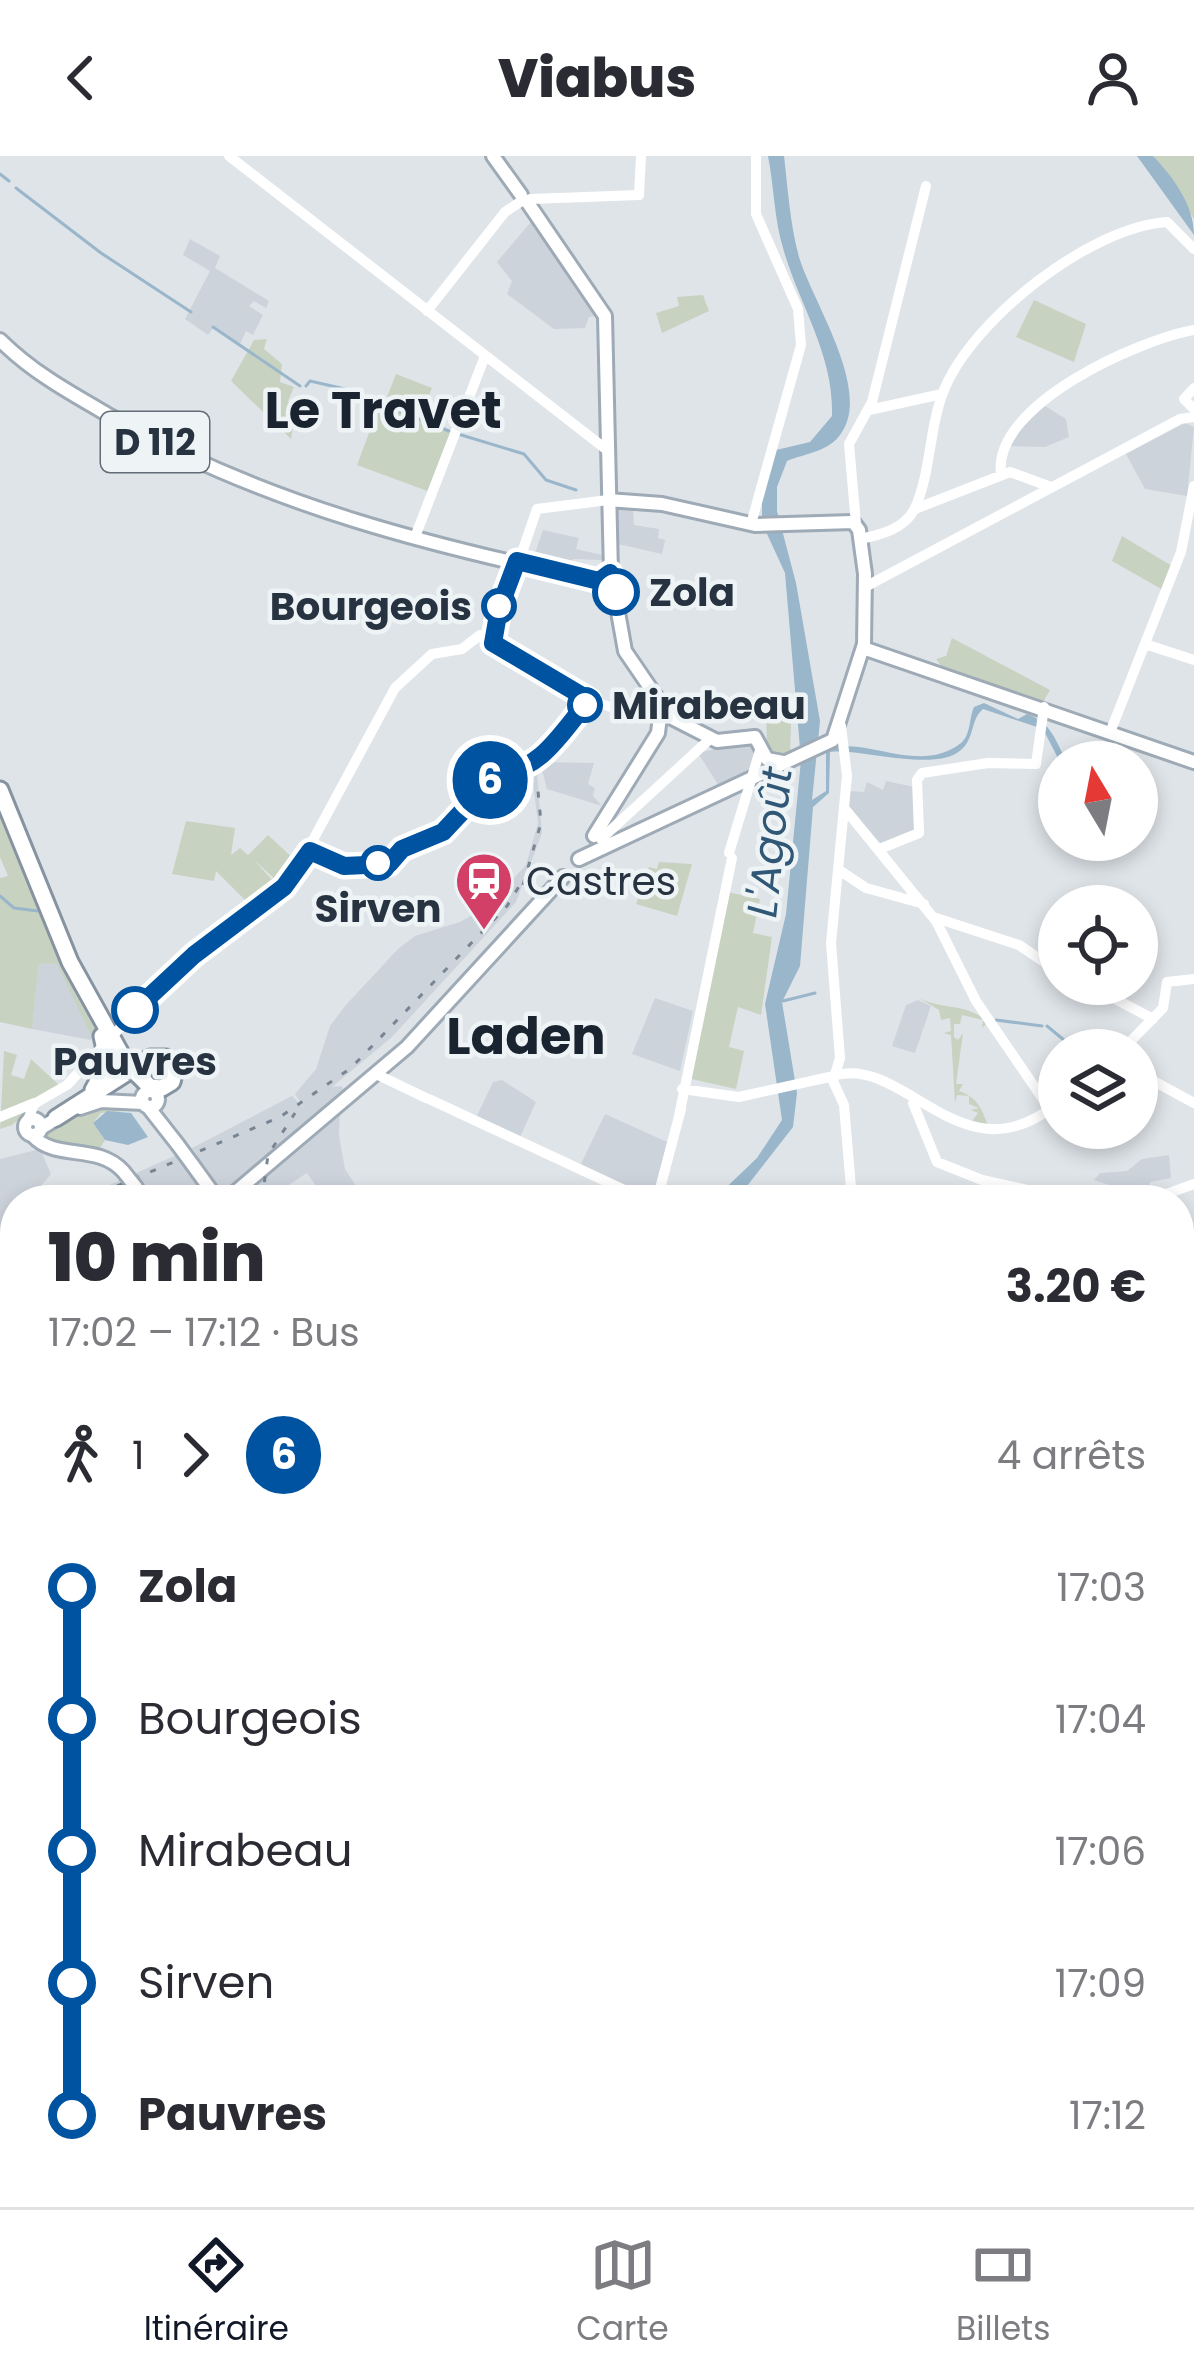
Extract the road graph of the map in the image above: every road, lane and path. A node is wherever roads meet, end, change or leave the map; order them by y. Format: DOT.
graph roads {
  1 [pos="229,156"];
  2 [pos="493,156"];
  3 [pos="641,156"];
  4 [pos="756,156"];
  5 [pos="926,186"];
  6 [pos="525,200"];
  7 [pos="1193,248"];
  8 [pos="427,311"];
  9 [pos="1194,330"];
  10 [pos="0,340"];
  11 [pos="485,357"];
  12 [pos="1194,388"];
  13 [pos="940,399"];
  14 [pos="869,410"];
  15 [pos="1191,416"];
  16 [pos="608,450"];
  17 [pos="1001,474"];
  18 [pos="608,484"];
  19 [pos="1194,486"];
  20 [pos="1039,491"];
  21 [pos="624,499"];
  22 [pos="608,500"];
  23 [pos="915,509"];
  24 [pos="757,524"];
  25 [pos="854,524"];
  26 [pos="415,537"];
  27 [pos="517,561"];
  28 [pos="607,580"];
  29 [pos="865,587"];
  30 [pos="492,639"];
  31 [pos="1145,644"];
  32 [pos="863,651"];
  33 [pos="1194,660"];
  34 [pos="661,716"];
  35 [pos="1040,718"];
  36 [pos="1107,727"];
  37 [pos="711,738"];
  38 [pos="835,745"];
  39 [pos="757,748"];
  40 [pos="787,760"];
  41 [pos="1194,762"];
  42 [pos="749,781"];
  43 [pos="0,790"];
  44 [pos="0,801"];
  45 [pos="845,808"];
  46 [pos="596,844"];
  47 [pos="882,848"];
  48 [pos="839,870"];
  49 [pos="924,904"];
  50 [pos="933,917"];
  51 [pos="1038,958"];
  52 [pos="1194,979"];
  53 [pos="1127,1005"];
  54 [pos="90,1010"];
  55 [pos="1153,1019"];
  56 [pos="1144,1029"];
  57 [pos="108,1038"];
  58 [pos="130,1069"];
  59 [pos="376,1074"];
  60 [pos="842,1081"];
  61 [pos="1158,1085"];
  62 [pos="1038,1088"];
  63 [pos="688,1093"];
  64 [pos="150,1100"];
  65 [pos="1194,1105"];
  66 [pos="924,1110"];
  67 [pos="1038,1114"];
  68 [pos="0,1117"];
  69 [pos="38,1121"];
  70 [pos="134,1185"];
  71 [pos="209,1185"];
  72 [pos="235,1185"];
  73 [pos="624,1185"];
  74 [pos="655,1185"];
  75 [pos="851,1185"];
  76 [pos="1005,1185"];
  1 -- 8 [label="street"];
  2 -- 6 [label="main road"];
  3 -- 6 [label="street"];
  4 -- 24 [label="street"];
  5 -- 14 [label="street"];
  6 -- 8 [label="street"];
  6 -- 16 [label="main road"];
  7 -- 13 [label="street"];
  8 -- 11 [label="street"];
  9 -- 17 [label="street"];
  10 -- 26 [label="main road, D 112"];
  11 -- 16 [label="street"];
  11 -- 26 [label="street"];
  12 -- 15 [label="street"];
  13 -- 14 [label="street"];
  13 -- 23 [label="street"];
  14 -- 25 [label="street"];
  15 -- 20 [label="street"];
  16 -- 18 [label="main road"];
  17 -- 20 [label="street"];
  17 -- 23 [label="street"];
  18 -- 21 [label="main road"];
  18 -- 22 [label="main road"];
  19 -- 31 [label="street"];
  20 -- 29 [label="street"];
  21 -- 22 [label="main road"];
  21 -- 24 [label="main road"];
  22 -- 27 [label="street"];
  22 -- 28 [label="main road"];
  23 -- 25 [label="street"];
  24 -- 25 [label="main road"];
  25 -- 29 [label="main road"];
  26 -- 27 [label="main road, D 112"];
  27 -- 28 [label="main road, D 112"];
  27 -- 30 [label="street"];
  28 -- 34 [label="main road"];
  29 -- 32 [label="main road"];
  30 -- 34 [label="street"];
  30 -- 57 [label="street"];
  31 -- 33 [label="street"];
  31 -- 36 [label="street"];
  32 -- 35 [label="main road"];
  32 -- 38 [label="main road"];
  34 -- 37 [label="main road"];
  34 -- 46 [label="main road"];
  35 -- 36 [label="main road"];
  35 -- 47 [label="street"];
  36 -- 41 [label="main road"];
  37 -- 39 [label="main road"];
  37 -- 46 [label="street"];
  38 -- 40 [label="main road"];
  38 -- 45 [label="street"];
  39 -- 40 [label="main road"];
  39 -- 42 [label="street"];
  40 -- 42 [label="main road"];
  42 -- 46 [label="main road"];
  42 -- 63 [label="street"];
  43 -- 57 [label="highway"];
  44 -- 54 [label="highway"];
  45 -- 47 [label="street"];
  45 -- 48 [label="street"];
  46 -- 59 [label="main road"];
  47 -- 49 [label="street"];
  48 -- 49 [label="street"];
  48 -- 60 [label="street"];
  49 -- 50 [label="street"];
  50 -- 51 [label="street"];
  50 -- 62 [label="street"];
  52 -- 55 [label="street"];
  53 -- 55 [label="street"];
  54 -- 57 [label="highway"];
  54 -- 69 [label="highway"];
  55 -- 56 [label="street"];
  57 -- 58 [label="highway"];
  57 -- 69 [label="street"];
  58 -- 64 [label="highway"];
  58 -- 69 [label="highway"];
  59 -- 72 [label="main road"];
  59 -- 73 [label="street"];
  60 -- 63 [label="street"];
  60 -- 66 [label="street"];
  60 -- 75 [label="street"];
  61 -- 65 [label="street"];
  63 -- 74 [label="street"];
  64 -- 69 [label="main road"];
  64 -- 69 [label="main road"];
  64 -- 71 [label="main road, bridge"];
  66 -- 67 [label="street"];
  66 -- 76 [label="street"];
  68 -- 69 [label="street"];
  69 -- 70 [label="main road, bridge"];
}
